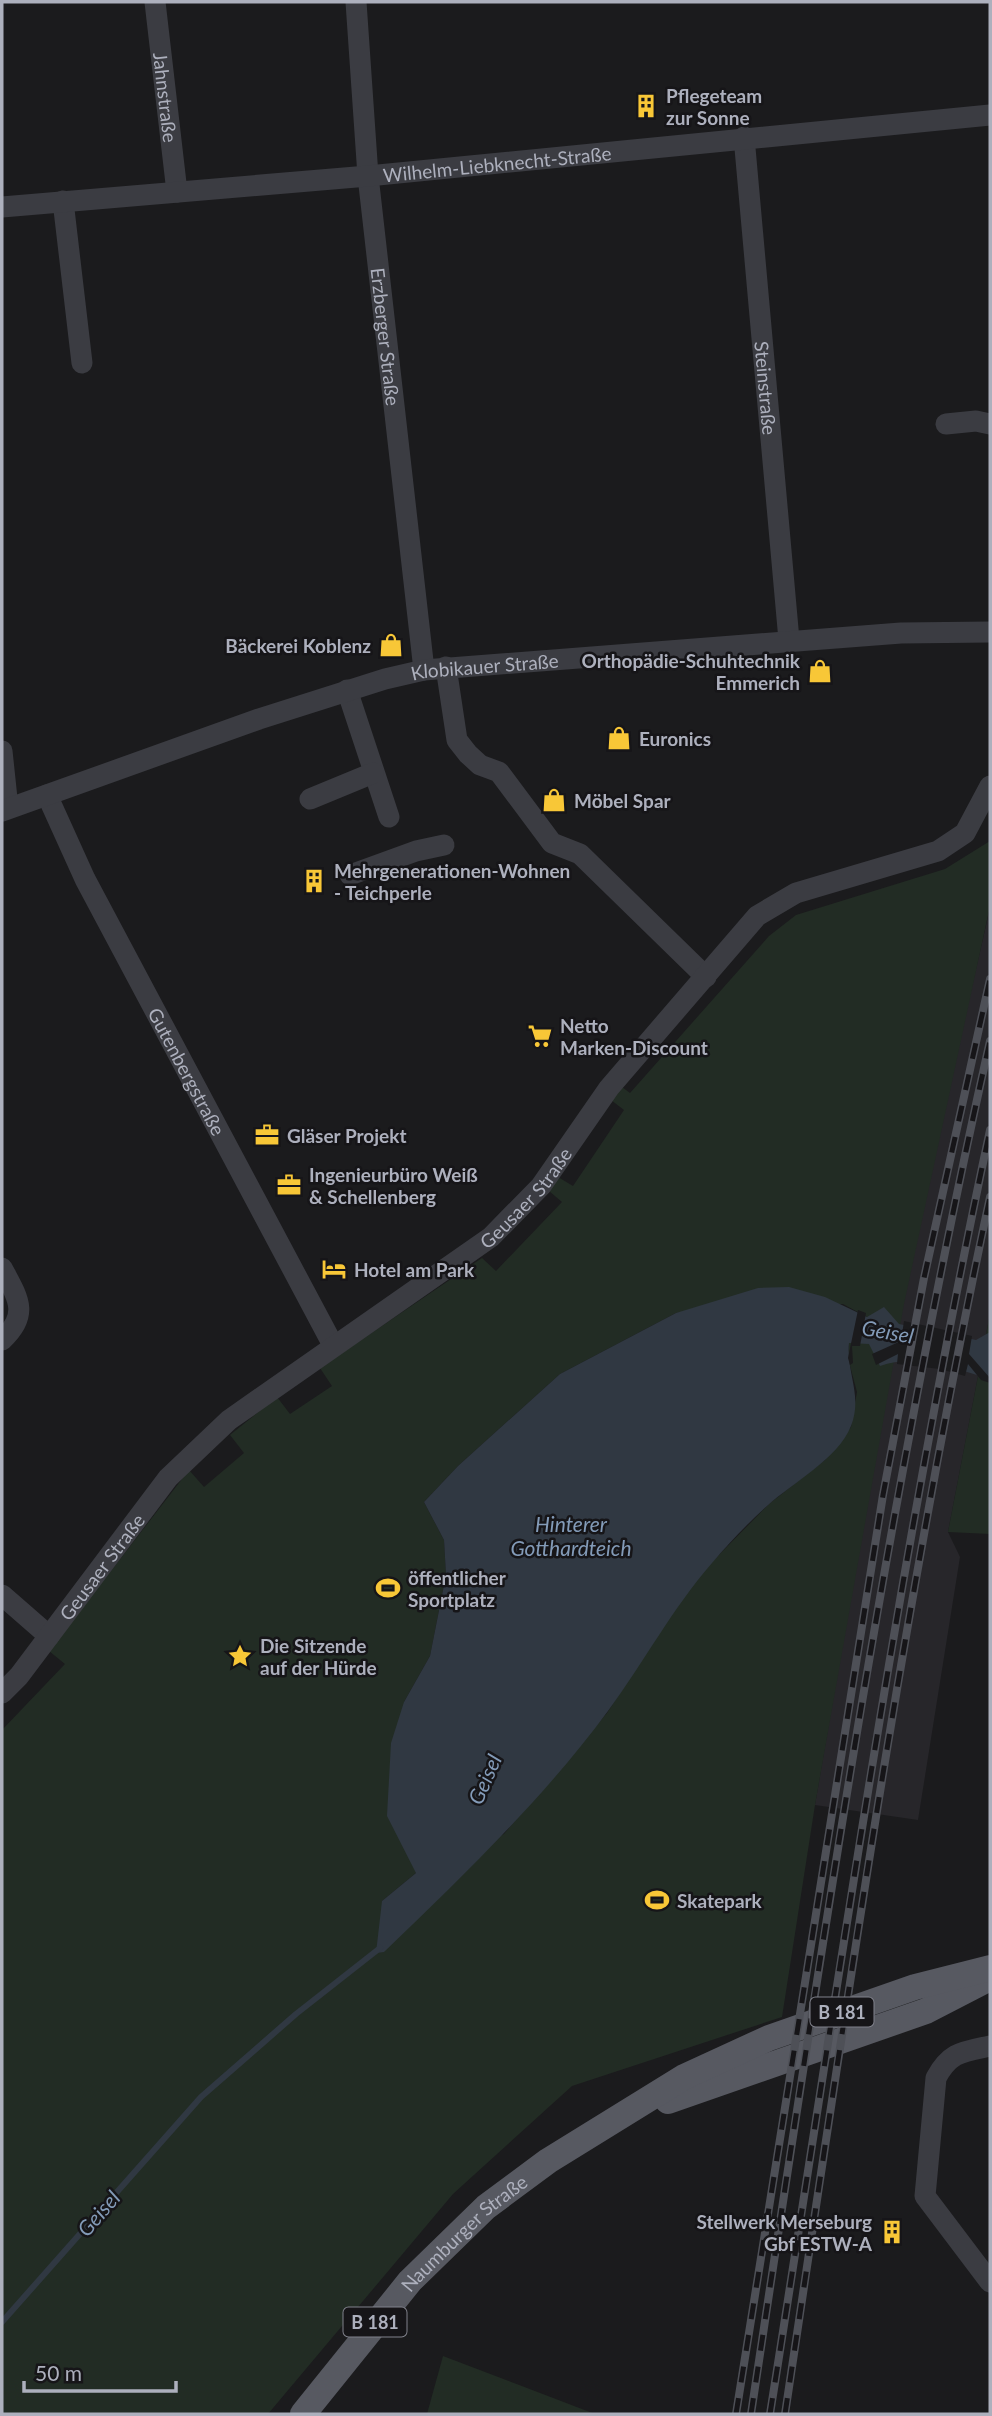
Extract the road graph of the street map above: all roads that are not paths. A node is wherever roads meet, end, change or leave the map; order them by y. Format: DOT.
graph roads {
  1 [pos="155,2"];
  2 [pos="356,2"];
  3 [pos="990,115"];
  4 [pos="744,137"];
  5 [pos="368,176"];
  6 [pos="177,192"];
  7 [pos="63,201"];
  8 [pos="2,206"];
  9 [pos="82,363"];
  10 [pos="946,424"];
  11 [pos="990,424"];
  12 [pos="990,632"];
  13 [pos="789,640"];
  14 [pos="446,667"];
  15 [pos="424,670"];
  16 [pos="347,690"];
  17 [pos="2,751"];
  18 [pos="373,773"];
  19 [pos="990,786"];
  20 [pos="47,795"];
  21 [pos="310,799"];
  22 [pos="5,810"];
  23 [pos="389,817"];
  24 [pos="444,845"];
  25 [pos="350,875"];
  26 [pos="706,977"];
  27 [pos="2,1268"];
  28 [pos="2,1340"];
  29 [pos="333,1345"];
  30 [pos="2,1595"];
  31 [pos="48,1636"];
  32 [pos="2,1693"];
  33 [pos="990,1968"];
  34 [pos="990,1978"];
  35 [pos="990,2046"];
  36 [pos="620,2116"];
  37 [pos="990,2282"];
  38 [pos="307,2413"];
  1 -- 6 [label="street, Jahnstraße"];
  2 -- 5 [label="street, Erzberger Straße"];
  3 -- 4 [label="street, Wilhelm-Liebknecht-Straße"];
  4 -- 5 [label="street, Wilhelm-Liebknecht-Straße"];
  4 -- 13 [label="street, Steinstraße"];
  5 -- 6 [label="street, Wilhelm-Liebknecht-Straße"];
  5 -- 15 [label="street, Erzberger Straße"];
  6 -- 7 [label="street, Wilhelm-Liebknecht-Straße"];
  7 -- 8 [label="street, Wilhelm-Liebknecht-Straße"];
  7 -- 9 [label="street"];
  10 -- 11 [label="street"];
  12 -- 13 [label="street, Klobikauer Straße"];
  13 -- 14 [label="street, Klobikauer Straße"];
  14 -- 15 [label="street, Klobikauer Straße"];
  14 -- 26 [label="street"];
  15 -- 16 [label="street, Klobikauer Straße"];
  16 -- 18 [label="street"];
  16 -- 20 [label="street, Klobikauer Straße"];
  17 -- 22 [label="street"];
  18 -- 21 [label="street"];
  18 -- 23 [label="street"];
  19 -- 26 [label="street, Geusaer Straße"];
  20 -- 22 [label="street, Klobikauer Straße"];
  20 -- 29 [label="street, Gutenbergstraße"];
  24 -- 25 [label="street"];
  26 -- 29 [label="street, Geusaer Straße"];
  27 -- 28 [label="street"];
  29 -- 31 [label="street, Geusaer Straße"];
  30 -- 31 [label="street"];
  31 -- 32 [label="street, Geusaer Straße"];
  33 -- 36 [label="main road, Naumburger Straße / B 181"];
  34 -- 36 [label="main road, Naumburger Straße / B 181"];
  35 -- 37 [label="street"];
  36 -- 38 [label="main road, Naumburger Straße / B 181"];
}
